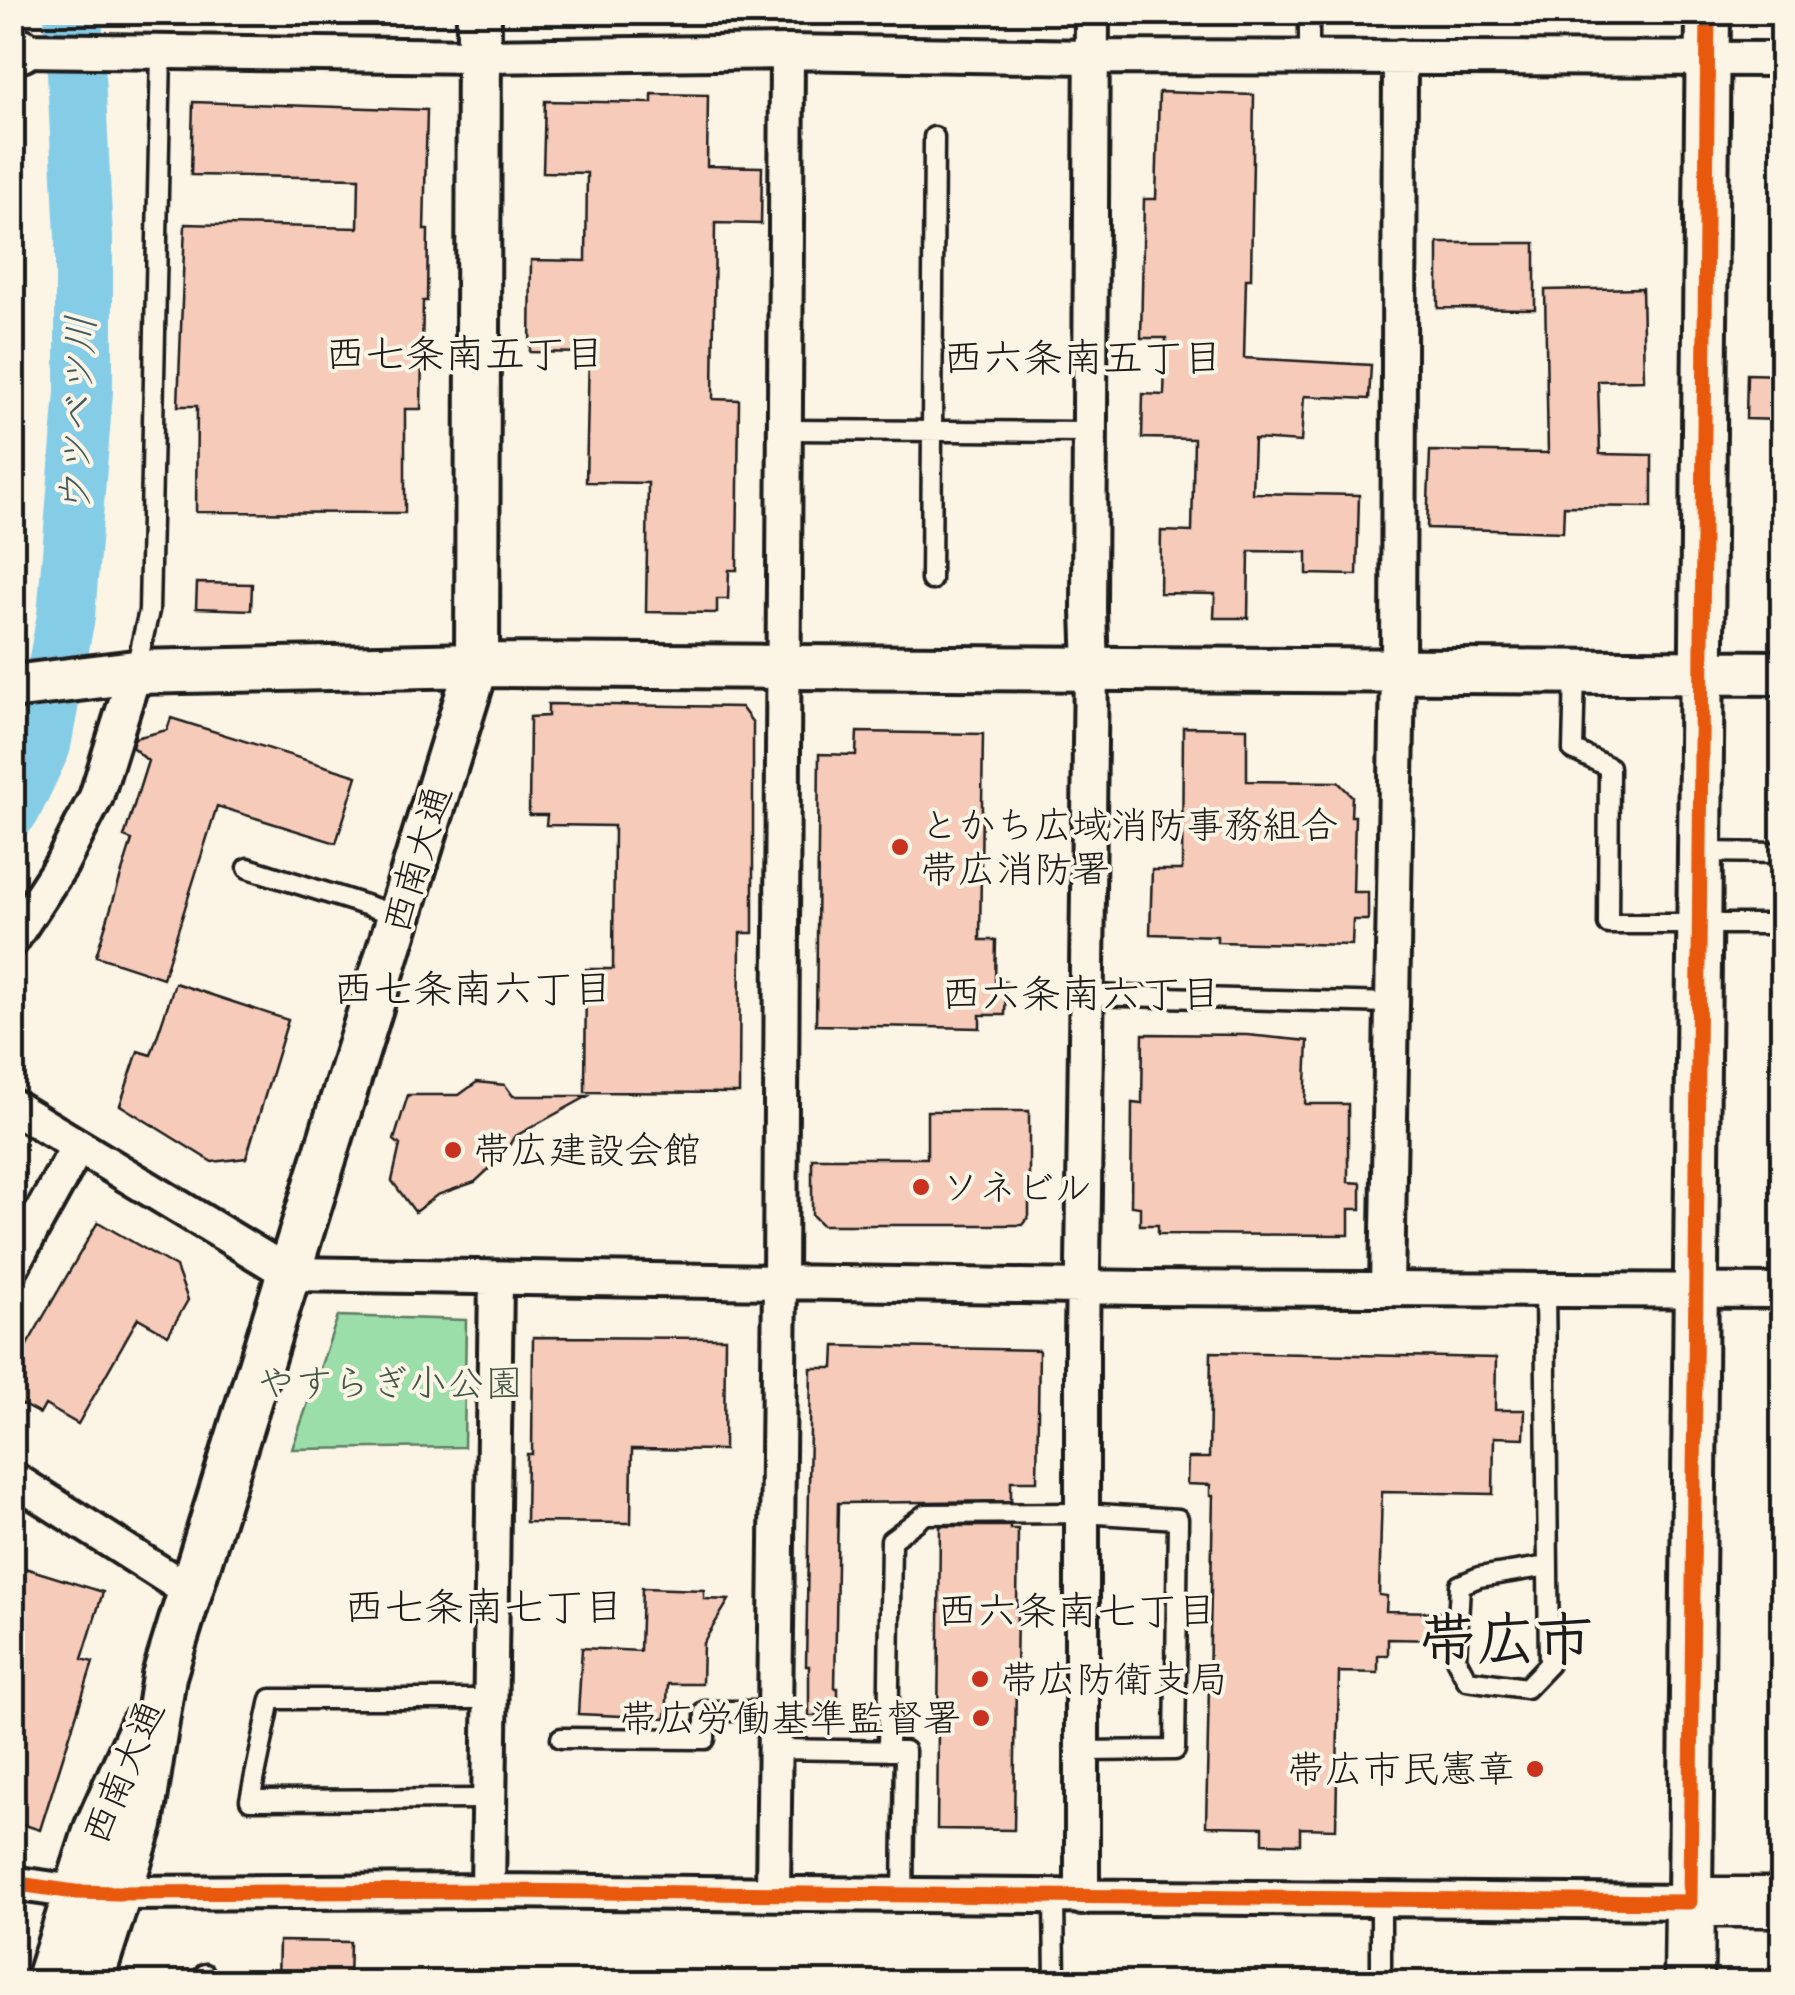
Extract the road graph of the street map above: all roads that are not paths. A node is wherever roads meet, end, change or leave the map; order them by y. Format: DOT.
graph roads {
  1 [pos="479,12"];
  2 [pos="1092,12"];
  3 [pos="1309,12"];
  4 [pos="1708,12"];
  5 [pos="17,50"];
  6 [pos="161,52"];
  7 [pos="787,52"];
  8 [pos="478,56"];
  9 [pos="1091,56"];
  10 [pos="1309,56"];
  11 [pos="1400,57"];
  12 [pos="1707,59"];
  13 [pos="1782,59"];
  14 [pos="934,137"];
  15 [pos="784,430"];
  16 [pos="932,431"];
  17 [pos="1090,432"];
  18 [pos="931,580"];
  19 [pos="477,665"];
  20 [pos="1091,668"];
  21 [pos="782,669"];
  22 [pos="1398,669"];
  23 [pos="1574,671"];
  24 [pos="1702,673"];
  25 [pos="116,674"];
  26 [pos="1782,674"];
  27 [pos="12,686"];
  28 [pos="1700,852"];
  29 [pos="1782,853"];
  30 [pos="248,868"];
  31 [pos="400,916"];
  32 [pos="1700,924"];
  33 [pos="1782,924"];
  34 [pos="12,940"];
  35 [pos="1087,995"];
  36 [pos="1392,1004"];
  37 [pos="12,1106"];
  38 [pos="78,1146"];
  39 [pos="12,1266"];
  40 [pos="290,1274"];
  41 [pos="496,1279"];
  42 [pos="780,1281"];
  43 [pos="1084,1287"];
  44 [pos="1387,1287"];
  45 [pos="1545,1288"];
  46 [pos="1696,1290"];
  47 [pos="1782,1291"];
  48 [pos="12,1478"];
  49 [pos="1082,1513"];
  50 [pos="1548,1566"];
  51 [pos="189,1591"];
  52 [pos="164,1676"];
  53 [pos="490,1699"];
  54 [pos="774,1711"];
  55 [pos="561,1738"];
  56 [pos="774,1749"];
  57 [pos="888,1751"];
  58 [pos="1082,1751"];
  59 [pos="489,1800"];
  60 [pos="12,1883"];
  61 [pos="488,1891"];
  62 [pos="75,1892"];
  63 [pos="118,1893"];
  64 [pos="772,1894"];
  65 [pos="903,1896"];
  66 [pos="1068,1898"];
  67 [pos="1381,1899"];
  68 [pos="1690,1902"];
  69 [pos="1782,1902"];
  70 [pos="47,1982"];
  71 [pos="92,1982"];
  72 [pos="1055,1982"];
  73 [pos="1382,1982"];
  74 [pos="1690,1982"];
  1 -- 8 [label="street, 西南大通"];
  2 -- 9 [label="street"];
  3 -- 10 [label="lane"];
  4 -- 12 [label="street"];
  5 -- 6 [label="street"];
  6 -- 8 [label="street"];
  6 -- 25 [label="lane"];
  7 -- 8 [label="street"];
  7 -- 9 [label="street"];
  7 -- 15 [label="street"];
  8 -- 19 [label="street, 西南大通"];
  9 -- 10 [label="street"];
  9 -- 17 [label="street"];
  10 -- 11 [label="street"];
  11 -- 12 [label="street"];
  11 -- 22 [label="street"];
  12 -- 13 [label="street"];
  12 -- 24 [label="street"];
  14 -- 16 [label="lane"];
  15 -- 16 [label="lane"];
  15 -- 21 [label="street"];
  16 -- 17 [label="lane"];
  16 -- 18 [label="lane"];
  17 -- 20 [label="street"];
  19 -- 21 [label="street"];
  19 -- 25 [label="street"];
  19 -- 31 [label="street, 西南大通"];
  20 -- 21 [label="street"];
  20 -- 22 [label="street"];
  20 -- 35 [label="street"];
  21 -- 42 [label="street"];
  22 -- 23 [label="street"];
  22 -- 36 [label="street"];
  23 -- 24 [label="street"];
  23 -- 32 [label="lane"];
  24 -- 26 [label="street"];
  24 -- 28 [label="street"];
  25 -- 27 [label="street"];
  25 -- 34 [label="street"];
  28 -- 29 [label="lane"];
  28 -- 32 [label="street"];
  30 -- 31 [label="lane"];
  31 -- 40 [label="street, 西南大通"];
  32 -- 33 [label="lane"];
  32 -- 46 [label="street"];
  35 -- 36 [label="lane"];
  35 -- 43 [label="street"];
  36 -- 44 [label="street"];
  37 -- 38 [label="street"];
  38 -- 39 [label="street"];
  38 -- 40 [label="street"];
  40 -- 41 [label="street"];
  40 -- 51 [label="street, 西南大通"];
  41 -- 42 [label="street"];
  41 -- 53 [label="street"];
  42 -- 43 [label="street"];
  42 -- 54 [label="street"];
  43 -- 44 [label="street"];
  43 -- 49 [label="street"];
  44 -- 45 [label="street"];
  45 -- 46 [label="street"];
  45 -- 50 [label="lane"];
  46 -- 47 [label="street"];
  46 -- 68 [label="street"];
  48 -- 51 [label="street"];
  49 -- 57 [label="lane"];
  49 -- 58 [label="street"];
  49 -- 58 [label="lane"];
  50 -- 50 [label="lane"];
  51 -- 52 [label="street, 西南大通"];
  52 -- 62 [label="street, 西南大通"];
  52 -- 63 [label="street, 西南大通"];
  53 -- 59 [label="street"];
  53 -- 59 [label="lane"];
  54 -- 55 [label="lane"];
  54 -- 56 [label="street"];
  56 -- 57 [label="lane"];
  56 -- 64 [label="street"];
  57 -- 65 [label="lane"];
  58 -- 66 [label="street"];
  59 -- 61 [label="street"];
  60 -- 62 [label="street"];
  61 -- 63 [label="street"];
  61 -- 64 [label="street"];
  62 -- 63 [label="street"];
  62 -- 70 [label="street, 西南大通"];
  63 -- 71 [label="street, 西南大通"];
  64 -- 65 [label="street"];
  65 -- 66 [label="street"];
  66 -- 67 [label="street"];
  66 -- 72 [label="lane"];
  67 -- 68 [label="street"];
  67 -- 73 [label="lane"];
  68 -- 69 [label="main road"];
  68 -- 74 [label="main road"];
}
